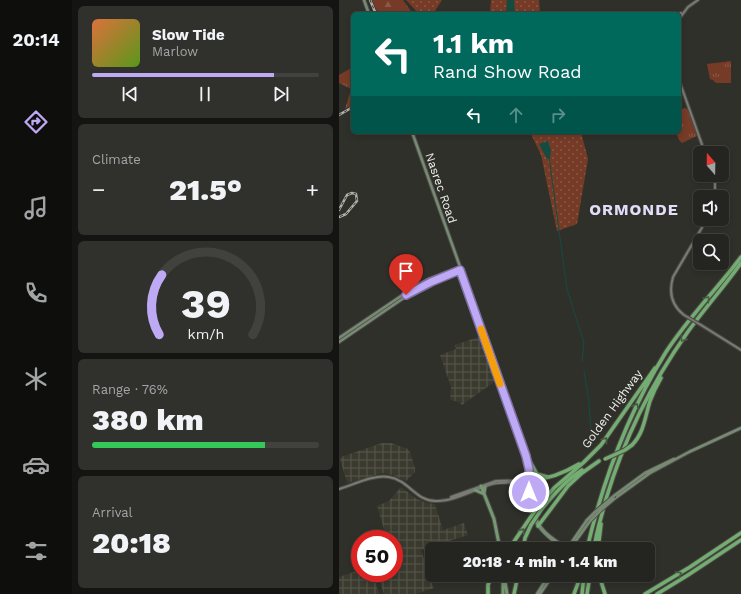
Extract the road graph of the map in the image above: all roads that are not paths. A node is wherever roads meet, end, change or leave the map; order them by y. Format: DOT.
graph roads {
  1 [pos="364,0"];
  2 [pos="697,0"];
  3 [pos="368,12"];
  4 [pos="681,13"];
  5 [pos="681,15"];
  6 [pos="681,86"];
  7 [pos="413,134"];
  8 [pos="703,146"];
  9 [pos="703,226"];
  10 [pos="741,257"];
  11 [pos="741,263"];
  12 [pos="460,268"];
  13 [pos="339,338"];
  14 [pos="339,342"];
  15 [pos="741,350"];
  16 [pos="666,352"];
  17 [pos="671,357"];
  18 [pos="741,428"];
  19 [pos="689,452"];
  20 [pos="594,453"];
  21 [pos="529,460"];
  22 [pos="599,462"];
  23 [pos="653,471"];
  24 [pos="529,474"];
  25 [pos="657,474"];
  26 [pos="551,477"];
  27 [pos="521,482"];
  28 [pos="531,482"];
  29 [pos="482,487"];
  30 [pos="339,489"];
  31 [pos="475,490"];
  32 [pos="529,492"];
  33 [pos="484,494"];
  34 [pos="450,498"];
  35 [pos="539,509"];
  36 [pos="603,512"];
  37 [pos="589,520"];
  38 [pos="539,525"];
  39 [pos="741,533"];
  40 [pos="741,540"];
  41 [pos="499,542"];
  42 [pos="514,542"];
  43 [pos="524,542"];
  44 [pos="558,542"];
  45 [pos="571,542"];
  46 [pos="590,542"];
  47 [pos="596,542"];
  48 [pos="599,542"];
  49 [pos="489,582"];
  50 [pos="503,582"];
  51 [pos="504,582"];
  52 [pos="517,582"];
  53 [pos="545,582"];
  54 [pos="547,582"];
  55 [pos="578,582"];
  56 [pos="583,582"];
  57 [pos="589,582"];
  58 [pos="601,582"];
  59 [pos="488,594"];
  60 [pos="503,594"];
  61 [pos="507,594"];
  62 [pos="514,594"];
  63 [pos="538,594"];
  64 [pos="574,594"];
  65 [pos="582,594"];
  66 [pos="587,594"];
  67 [pos="605,594"];
  68 [pos="645,594"];
  69 [pos="657,594"];
  1 -- 3 [label="main road"];
  2 -- 4 [label="street"];
  2 -- 5 [label="street"];
  6 -- 8 [label="street"];
  7 -- 12 [label="main road, Nasrec Road"];
  9 -- 15 [label="street, bridge"];
  16 -- 10 [label="highway, one-way"];
  11 -- 17 [label="highway, one-way"];
  12 -- 13 [label="main road"];
  12 -- 14 [label="main road"];
  12 -- 21 [label="main road, Nasrec Road"];
  12 -- 24 [label="main road, Nasrec Road"];
  20 -- 16 [label="highway, Golden Highway, one-way"];
  46 -- 16 [label="highway, one-way"];
  17 -- 22 [label="highway, Golden Highway, bridge"];
  17 -- 36 [label="highway"];
  18 -- 19 [label="main road"];
  19 -- 23 [label="main road"];
  19 -- 37 [label="main road, bridge"];
  20 -- 26 [label="highway"];
  20 -- 35 [label="highway, Golden Highway"];
  21 -- 26 [label="highway"];
  21 -- 28 [label="main road, Nasrec Road"];
  22 -- 35 [label="highway, Golden Highway"];
  22 -- 38 [label="highway"];
  23 -- 25 [label="main road"];
  23 -- 37 [label="main road, bridge"];
  24 -- 27 [label="main road"];
  24 -- 28 [label="main road, Nasrec Road"];
  26 -- 28 [label="highway"];
  27 -- 28 [label="street"];
  27 -- 29 [label="street"];
  27 -- 32 [label="main road"];
  28 -- 32 [label="main road, Nasrec Road"];
  28 -- 38 [label="main road, Nasrec Road"];
  29 -- 31 [label="street"];
  29 -- 33 [label="main road"];
  29 -- 34 [label="street"];
  30 -- 34 [label="street"];
  31 -- 33 [label="main road"];
  31 -- 34 [label="street"];
  32 -- 38 [label="main road, Nasrec Road"];
  33 -- 41 [label="main road"];
  42 -- 35 [label="highway, Golden Highway, one-way, bridge"];
  35 -- 43 [label="highway, Golden Highway, bridge"];
  36 -- 47 [label="highway"];
  36 -- 48 [label="highway"];
  37 -- 45 [label="main road"];
  38 -- 44 [label="main road, Nasrec Road"];
  68 -- 39 [label="highway, one-way"];
  40 -- 69 [label="highway"];
  49 -- 59 [label="highway"];
  50 -- 60 [label="main road"];
  51 -- 61 [label="main road"];
  52 -- 62 [label="highway"];
  53 -- 63 [label="main road"];
  54 -- 63 [label="main road"];
  55 -- 64 [label="highway"];
  56 -- 65 [label="highway"];
  57 -- 66 [label="highway"];
  58 -- 67 [label="highway"];
}
